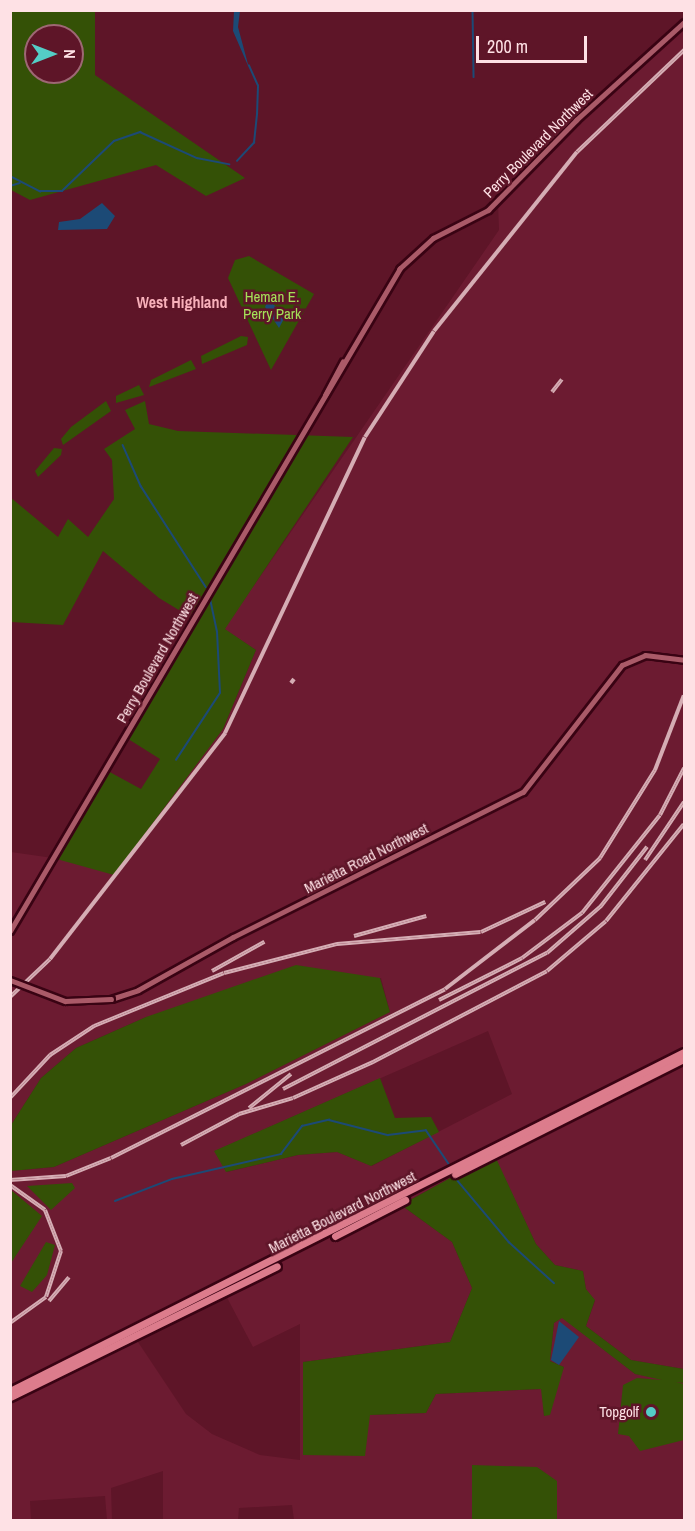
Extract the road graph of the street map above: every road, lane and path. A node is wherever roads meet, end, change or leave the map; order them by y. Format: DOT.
graph roads {
  1 [pos="684,22"];
  2 [pos="684,660"];
  3 [pos="10,931"];
  4 [pos="10,980"];
  5 [pos="684,1052"];
  6 [pos="684,1059"];
  7 [pos="10,1391"];
  8 [pos="10,1396"];
  1 -- 3 [label="street, Perry Boulevard Northwest"];
  2 -- 4 [label="street, Marietta Road Northwest, bridge"];
  5 -- 7 [label="main road, Marietta Boulevard Northwest"];
  6 -- 8 [label="main road"];
}
